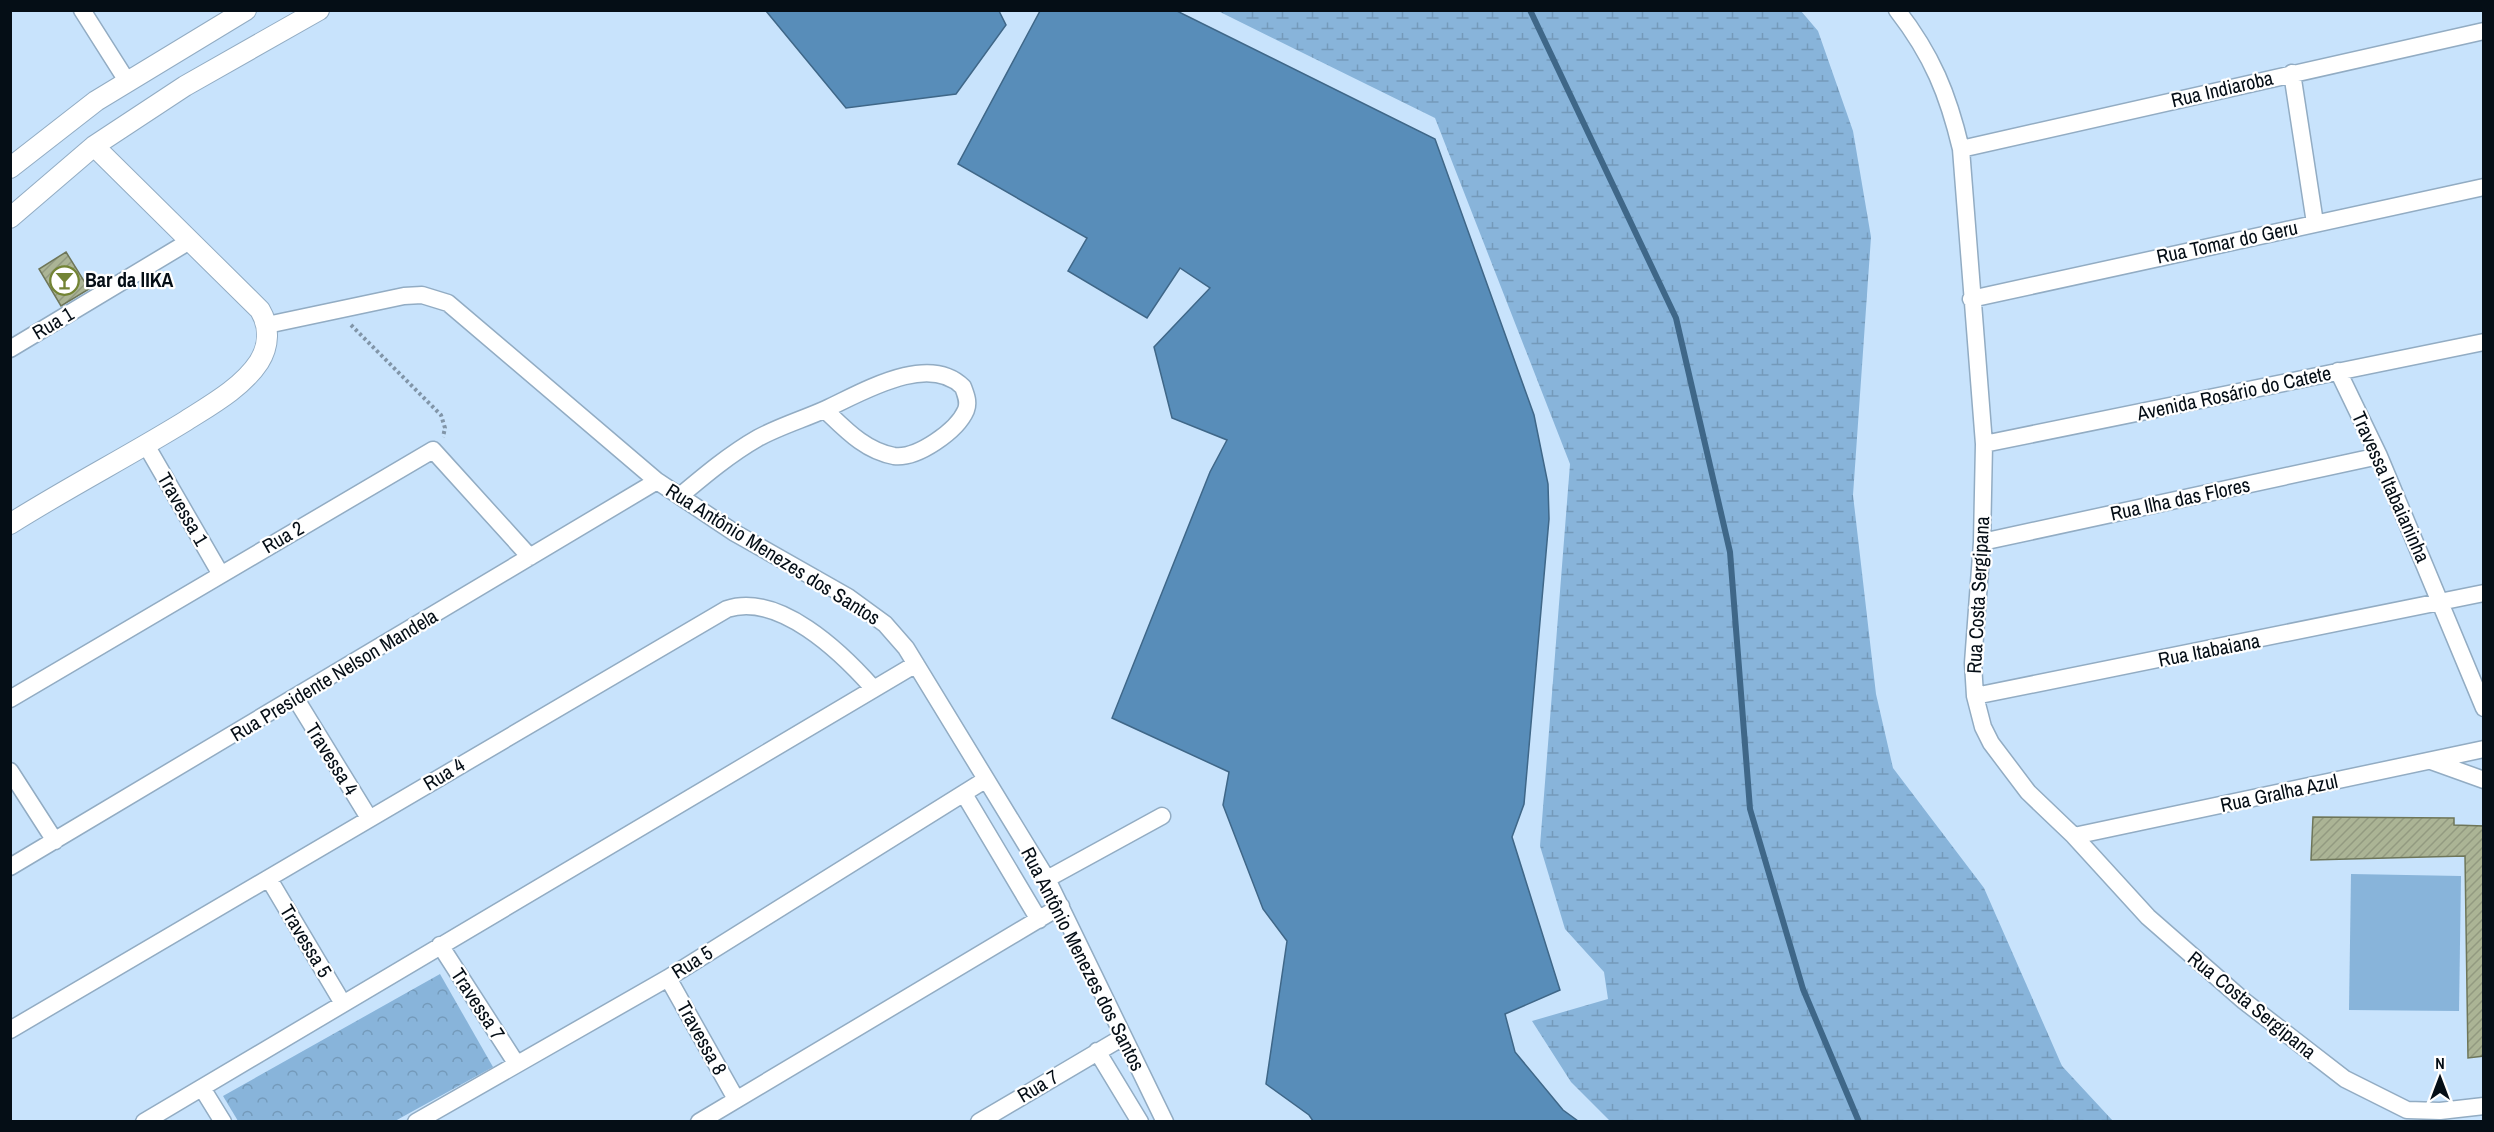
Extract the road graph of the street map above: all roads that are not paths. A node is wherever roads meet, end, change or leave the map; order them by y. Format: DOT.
graph roads {
  1 [pos="82,10"];
  2 [pos="319,10"];
  3 [pos="1897,10"];
  4 [pos="234,13"];
  5 [pos="2484,31"];
  6 [pos="2292,73"];
  7 [pos="127,81"];
  8 [pos="93,146"];
  9 [pos="1961,149"];
  10 [pos="10,168"];
  11 [pos="2484,187"];
  12 [pos="10,218"];
  13 [pos="2315,223"];
  14 [pos="188,242"];
  15 [pos="1971,299"];
  16 [pos="267,325"];
  17 [pos="2484,342"];
  18 [pos="10,349"];
  19 [pos="2338,371"];
  20 [pos="825,410"];
  21 [pos="1984,444"];
  22 [pos="146,445"];
  23 [pos="2379,456"];
  24 [pos="657,481"];
  25 [pos="680,496"];
  26 [pos="10,524"];
  27 [pos="1982,542"];
  28 [pos="530,557"];
  29 [pos="220,573"];
  30 [pos="2484,593"];
  31 [pos="2442,603"];
  32 [pos="916,664"];
  33 [pos="873,688"];
  34 [pos="1975,696"];
  35 [pos="10,699"];
  36 [pos="296,699"];
  37 [pos="2484,708"];
  38 [pos="2484,749"];
  39 [pos="2431,761"];
  40 [pos="10,771"];
  41 [pos="985,780"];
  42 [pos="2484,780"];
  43 [pos="964,794"];
  44 [pos="1162,816"];
  45 [pos="369,818"];
  46 [pos="2074,836"];
  47 [pos="54,841"];
  48 [pos="10,867"];
  49 [pos="269,879"];
  50 [pos="1047,879"];
  51 [pos="1061,906"];
  52 [pos="1039,920"];
  53 [pos="440,945"];
  54 [pos="668,978"];
  55 [pos="342,1002"];
  56 [pos="10,1030"];
  57 [pos="1123,1037"];
  58 [pos="1097,1051"];
  59 [pos="516,1063"];
  60 [pos="202,1088"];
  61 [pos="736,1099"];
  62 [pos="2484,1106"];
  63 [pos="144,1122"];
  64 [pos="223,1122"];
  65 [pos="416,1122"];
  66 [pos="699,1122"];
  67 [pos="979,1122"];
  68 [pos="1140,1122"];
  69 [pos="1165,1122"];
  1 -- 7 [label="street"];
  2 -- 8 [label="street"];
  3 -- 9 [label="street, Rua Costa Sergipana"];
  4 -- 7 [label="street"];
  5 -- 6 [label="street, Rua Indiaroba"];
  6 -- 9 [label="street, Rua Indiaroba"];
  6 -- 13 [label="street"];
  7 -- 10 [label="street"];
  8 -- 12 [label="street"];
  8 -- 14 [label="street"];
  9 -- 15 [label="street, Rua Costa Sergipana"];
  11 -- 13 [label="street, Rua Tomar do Geru"];
  13 -- 15 [label="street, Rua Tomar do Geru"];
  14 -- 16 [label="street"];
  14 -- 18 [label="street, Rua 1"];
  15 -- 21 [label="street, Rua Costa Sergipana"];
  16 -- 22 [label="street"];
  16 -- 24 [label="street, Rua Antônio Menezes dos Santos"];
  17 -- 19 [label="street, Avenida Rosário do Catete"];
  19 -- 21 [label="street, Avenida Rosário do Catete"];
  19 -- 23 [label="street, Travessa Itabaianinha"];
  20 -- 20 [label="street"];
  20 -- 25 [label="street"];
  21 -- 27 [label="street, Rua Costa Sergipana"];
  22 -- 26 [label="street"];
  22 -- 29 [label="street, Travessa 1"];
  23 -- 27 [label="street, Rua Ilha das Flores"];
  23 -- 31 [label="street, Travessa Itabaianinha"];
  24 -- 25 [label="street, Rua Antônio Menezes dos Santos"];
  24 -- 28 [label="street, Rua Presidente Nelson Mandela"];
  25 -- 32 [label="street, Rua Antônio Menezes dos Santos"];
  27 -- 34 [label="street, Rua Costa Sergipana"];
  28 -- 29 [label="street, Rua 2"];
  28 -- 36 [label="street, Rua Presidente Nelson Mandela"];
  29 -- 35 [label="street, Rua 2"];
  30 -- 31 [label="street, Rua Itabaiana"];
  31 -- 34 [label="street, Rua Itabaiana"];
  31 -- 37 [label="street, Travessa Itabaianinha"];
  32 -- 33 [label="street"];
  32 -- 41 [label="street, Rua Antônio Menezes dos Santos"];
  33 -- 45 [label="street, Rua 4"];
  33 -- 53 [label="street"];
  34 -- 46 [label="street, Rua Costa Sergipana"];
  36 -- 45 [label="street, Travessa 4"];
  36 -- 47 [label="street, Rua Presidente Nelson Mandela"];
  38 -- 39 [label="street, Rua Gralha Azul"];
  39 -- 42 [label="street"];
  39 -- 46 [label="street, Rua Gralha Azul"];
  40 -- 47 [label="street"];
  41 -- 43 [label="street, Rua 5"];
  41 -- 50 [label="street, Rua Antônio Menezes dos Santos"];
  43 -- 52 [label="street"];
  43 -- 54 [label="street, Rua 5"];
  44 -- 50 [label="street"];
  45 -- 49 [label="street, Rua 4"];
  46 -- 62 [label="street, Rua Costa Sergipana"];
  47 -- 48 [label="street, Rua Presidente Nelson Mandela"];
  49 -- 55 [label="street, Travessa 5"];
  49 -- 56 [label="street, Rua 4"];
  50 -- 51 [label="street, Rua Antônio Menezes dos Santos"];
  51 -- 52 [label="street"];
  51 -- 57 [label="street, Rua Antônio Menezes dos Santos"];
  52 -- 61 [label="street"];
  53 -- 55 [label="street"];
  53 -- 59 [label="street, Travessa 7"];
  54 -- 59 [label="street, Rua 5"];
  54 -- 61 [label="street, Travessa 8"];
  55 -- 60 [label="street"];
  57 -- 58 [label="street, Rua 7"];
  57 -- 69 [label="street, Rua Antônio Menezes dos Santos"];
  58 -- 67 [label="street, Rua 7"];
  58 -- 68 [label="street"];
  59 -- 65 [label="street, Rua 5"];
  60 -- 63 [label="street"];
  60 -- 64 [label="street"];
  61 -- 66 [label="street"];
}
